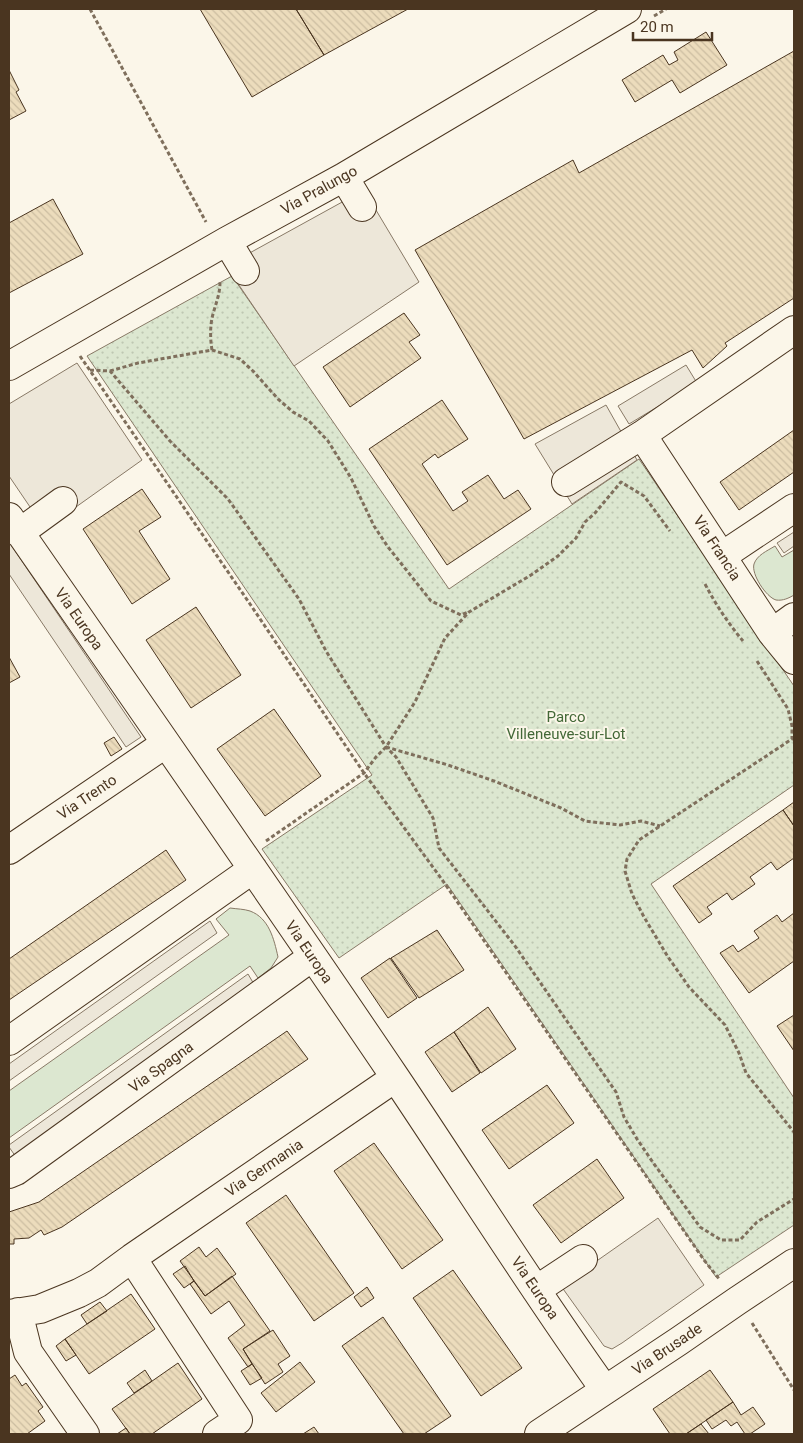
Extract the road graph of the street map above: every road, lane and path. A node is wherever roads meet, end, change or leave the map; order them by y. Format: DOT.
graph roads {
  1 [pos="90,9"];
  2 [pos="626,9"];
  3 [pos="344,177"];
  4 [pos="362,207"];
  5 [pos="223,244"];
  6 [pos="245,271"];
  7 [pos="794,330"];
  8 [pos="65,334"];
  9 [pos="212,350"];
  10 [pos="9,366"];
  11 [pos="89,370"];
  12 [pos="110,371"];
  13 [pos="642,435"];
  14 [pos="566,482"];
  15 [pos="63,501"];
  16 [pos="794,508"];
  17 [pos="14,525"];
  18 [pos="674,537"];
  19 [pos="722,556"];
  20 [pos="701,577"];
  21 [pos="469,612"];
  22 [pos="783,625"];
  23 [pos="746,646"];
  24 [pos="756,659"];
  25 [pos="794,660"];
  26 [pos="793,739"];
  27 [pos="165,744"];
  28 [pos="386,747"];
  29 [pos="364,773"];
  30 [pos="661,826"];
  31 [pos="9,850"];
  32 [pos="257,856"];
  33 [pos="312,957"];
  34 [pos="9,1041"];
  35 [pos="395,1078"];
  36 [pos="794,1132"];
  37 [pos="9,1174"];
  38 [pos="794,1199"];
  39 [pos="132,1258"];
  40 [pos="583,1259"];
  41 [pos="794,1263"];
  42 [pos="536,1290"];
  43 [pos="737,1300"];
  44 [pos="13,1313"];
  45 [pos="605,1390"];
  46 [pos="794,1390"];
  47 [pos="85,1434"];
  48 [pos="217,1434"];
  49 [pos="539,1434"];
  1 -- 5 [label="path"];
  2 -- 3 [label="street, Via Pralungo"];
  3 -- 4 [label="street"];
  3 -- 5 [label="street, Via Pralungo"];
  5 -- 6 [label="street"];
  5 -- 8 [label="street, Via Pralungo"];
  5 -- 9 [label="path"];
  7 -- 13 [label="street"];
  8 -- 10 [label="street, Via Pralungo"];
  8 -- 11 [label="path"];
  9 -- 12 [label="path"];
  9 -- 21 [label="path"];
  11 -- 12 [label="path"];
  11 -- 29 [label="path"];
  12 -- 28 [label="path"];
  13 -- 14 [label="street"];
  13 -- 19 [label="street, Via Francia"];
  15 -- 17 [label="street"];
  16 -- 19 [label="street"];
  17 -- 27 [label="street, Via Europa"];
  18 -- 21 [label="path"];
  19 -- 22 [label="street, Via Francia"];
  20 -- 23 [label="path"];
  21 -- 28 [label="path"];
  22 -- 25 [label="street, Via Francia"];
  24 -- 26 [label="path"];
  26 -- 30 [label="path"];
  27 -- 31 [label="street, Via Trento"];
  27 -- 32 [label="street, Via Europa"];
  28 -- 29 [label="path"];
  28 -- 30 [label="path"];
  28 -- 38 [label="path"];
  29 -- 32 [label="path"];
  29 -- 43 [label="path"];
  30 -- 36 [label="path"];
  32 -- 33 [label="street, Via Europa"];
  32 -- 34 [label="street"];
  33 -- 35 [label="street, Via Europa"];
  33 -- 37 [label="street, Via Spagna"];
  35 -- 39 [label="street, Via Germania"];
  35 -- 42 [label="street, Via Europa"];
  39 -- 44 [label="street, Via Germania"];
  39 -- 48 [label="street"];
  40 -- 42 [label="street"];
  41 -- 43 [label="street, Via Brusade"];
  42 -- 45 [label="street, Via Europa"];
  43 -- 45 [label="street, Via Brusade"];
  43 -- 46 [label="path"];
  44 -- 47 [label="street, Via Germania"];
  45 -- 49 [label="street, Via Brusade"];
}
